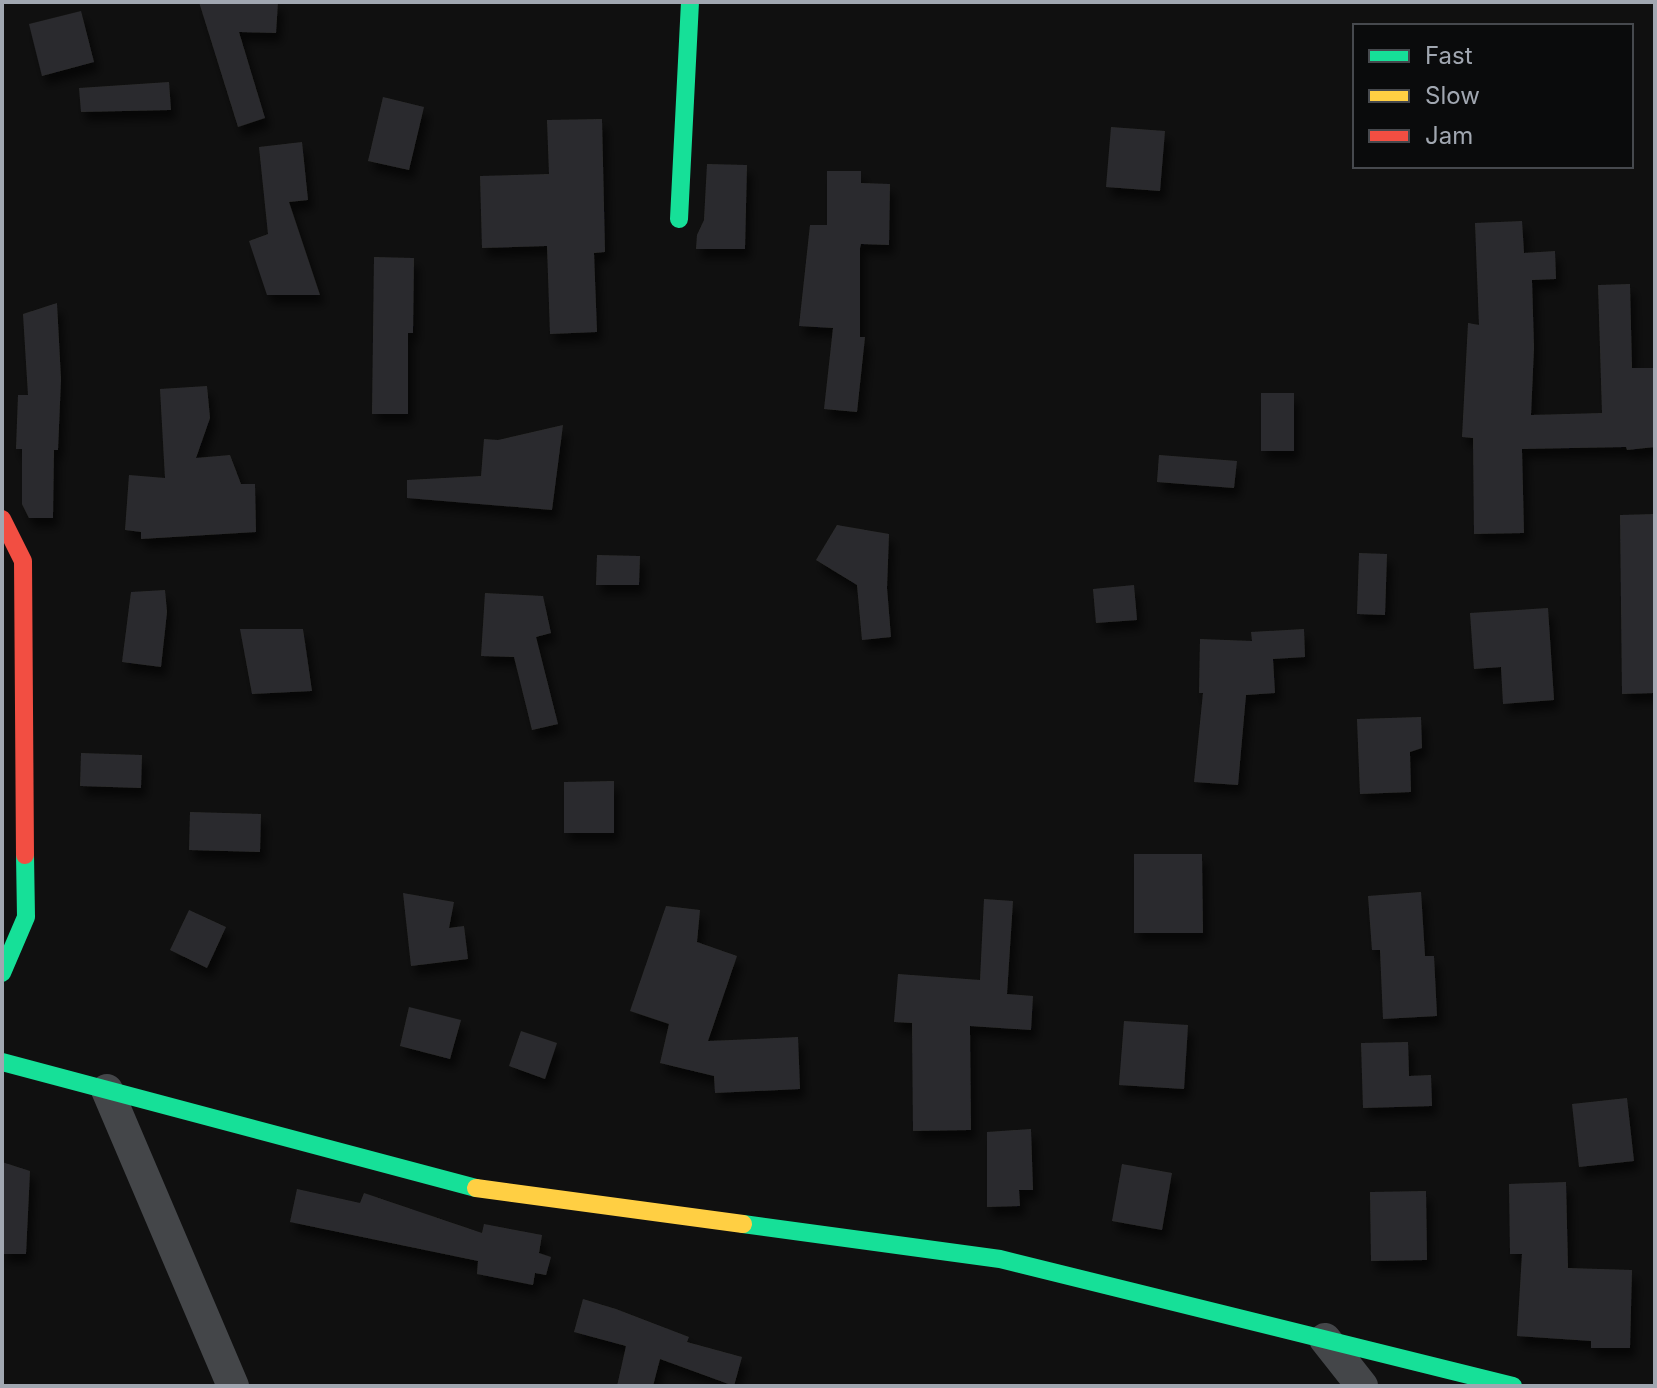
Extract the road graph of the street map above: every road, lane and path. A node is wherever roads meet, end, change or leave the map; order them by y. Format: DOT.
graph roads {
  1 [pos="690,2"];
  2 [pos="679,219"];
  3 [pos="2,519"];
  4 [pos="2,973"];
  5 [pos="2,1062"];
  6 [pos="107,1090"];
  7 [pos="1325,1339"];
  8 [pos="233,1386"];
  9 [pos="1362,1386"];
  10 [pos="1513,1386"];
  1 -- 2 [label="street"];
  3 -- 4 [label="street"];
  5 -- 6 [label="street"];
  6 -- 7 [label="street"];
  6 -- 8 [label="street"];
  7 -- 9 [label="street"];
  7 -- 10 [label="street"];
}
